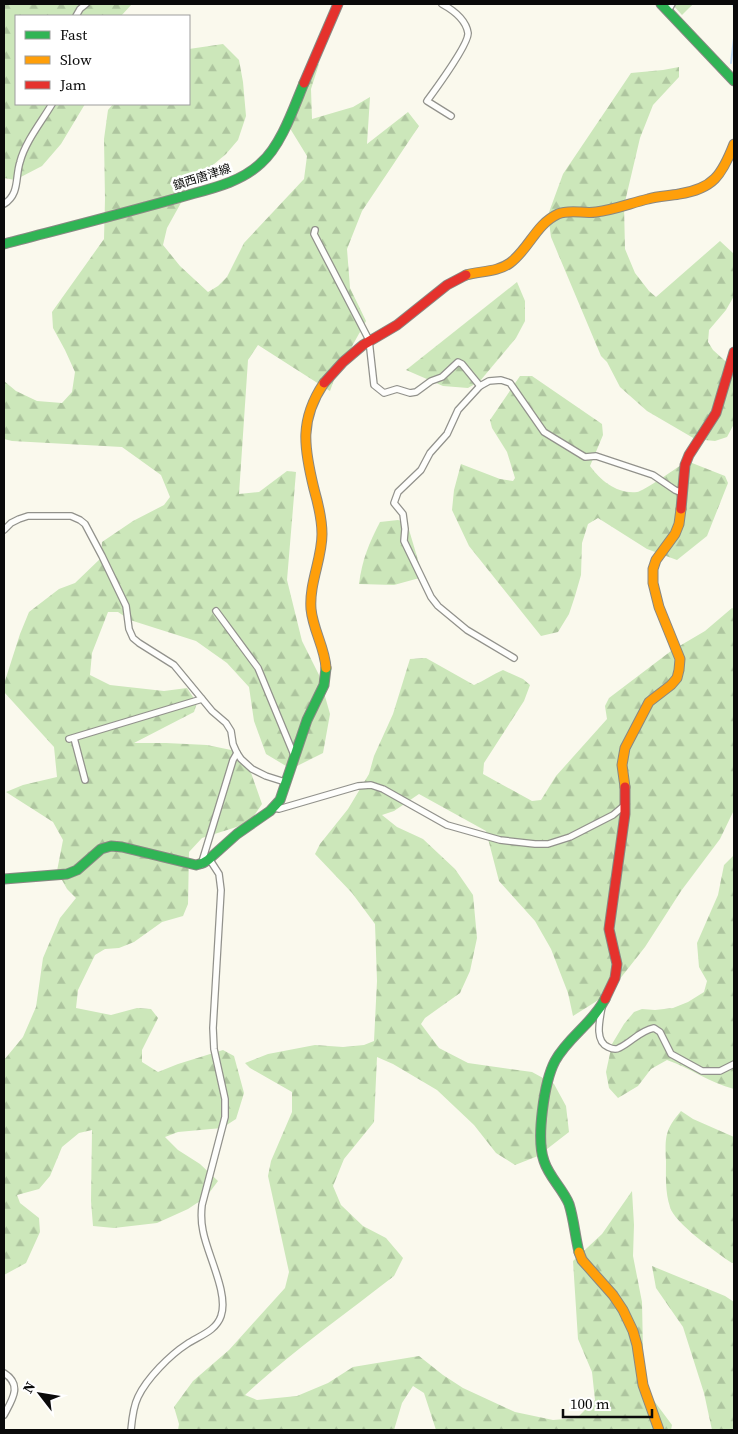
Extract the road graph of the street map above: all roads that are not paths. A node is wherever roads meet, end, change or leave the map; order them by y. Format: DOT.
graph roads {
  1 [pos="86,4"];
  2 [pos="338,4"];
  3 [pos="442,4"];
  4 [pos="667,6"];
  5 [pos="77,15"];
  6 [pos="734,80"];
  7 [pos="51,105"];
  8 [pos="451,116"];
  9 [pos="734,144"];
  10 [pos="4,204"];
  11 [pos="315,230"];
  12 [pos="4,244"];
  13 [pos="369,340"];
  14 [pos="734,352"];
  15 [pos="480,386"];
  16 [pos="682,493"];
  17 [pos="4,530"];
  18 [pos="216,611"];
  19 [pos="514,658"];
  20 [pos="202,699"];
  21 [pos="237,753"];
  22 [pos="294,756"];
  23 [pos="84,780"];
  24 [pos="285,782"];
  25 [pos="626,804"];
  26 [pos="274,808"];
  27 [pos="210,860"];
  28 [pos="201,865"];
  29 [pos="4,879"];
  30 [pos="602,1005"];
  31 [pos="734,1064"];
  32 [pos="4,1373"];
  33 [pos="4,1415"];
  34 [pos="131,1430"];
  35 [pos="659,1430"];
  1 -- 5 [label="street"];
  2 -- 12 [label="street, 鎮西唐津線"];
  3 -- 8 [label="street"];
  4 -- 6 [label="street"];
  7 -- 10 [label="street"];
  9 -- 13 [label="street"];
  11 -- 13 [label="street"];
  13 -- 15 [label="street"];
  13 -- 22 [label="street"];
  14 -- 16 [label="street"];
  15 -- 16 [label="street"];
  15 -- 19 [label="street"];
  16 -- 25 [label="street"];
  17 -- 20 [label="street"];
  18 -- 22 [label="street"];
  20 -- 21 [label="street"];
  20 -- 23 [label="street"];
  21 -- 24 [label="street"];
  21 -- 28 [label="street"];
  22 -- 24 [label="street"];
  24 -- 26 [label="street"];
  25 -- 26 [label="street"];
  25 -- 30 [label="street"];
  26 -- 27 [label="street"];
  27 -- 28 [label="street"];
  27 -- 34 [label="street"];
  28 -- 29 [label="street"];
  30 -- 31 [label="street"];
  30 -- 35 [label="street"];
  32 -- 33 [label="street"];
}
